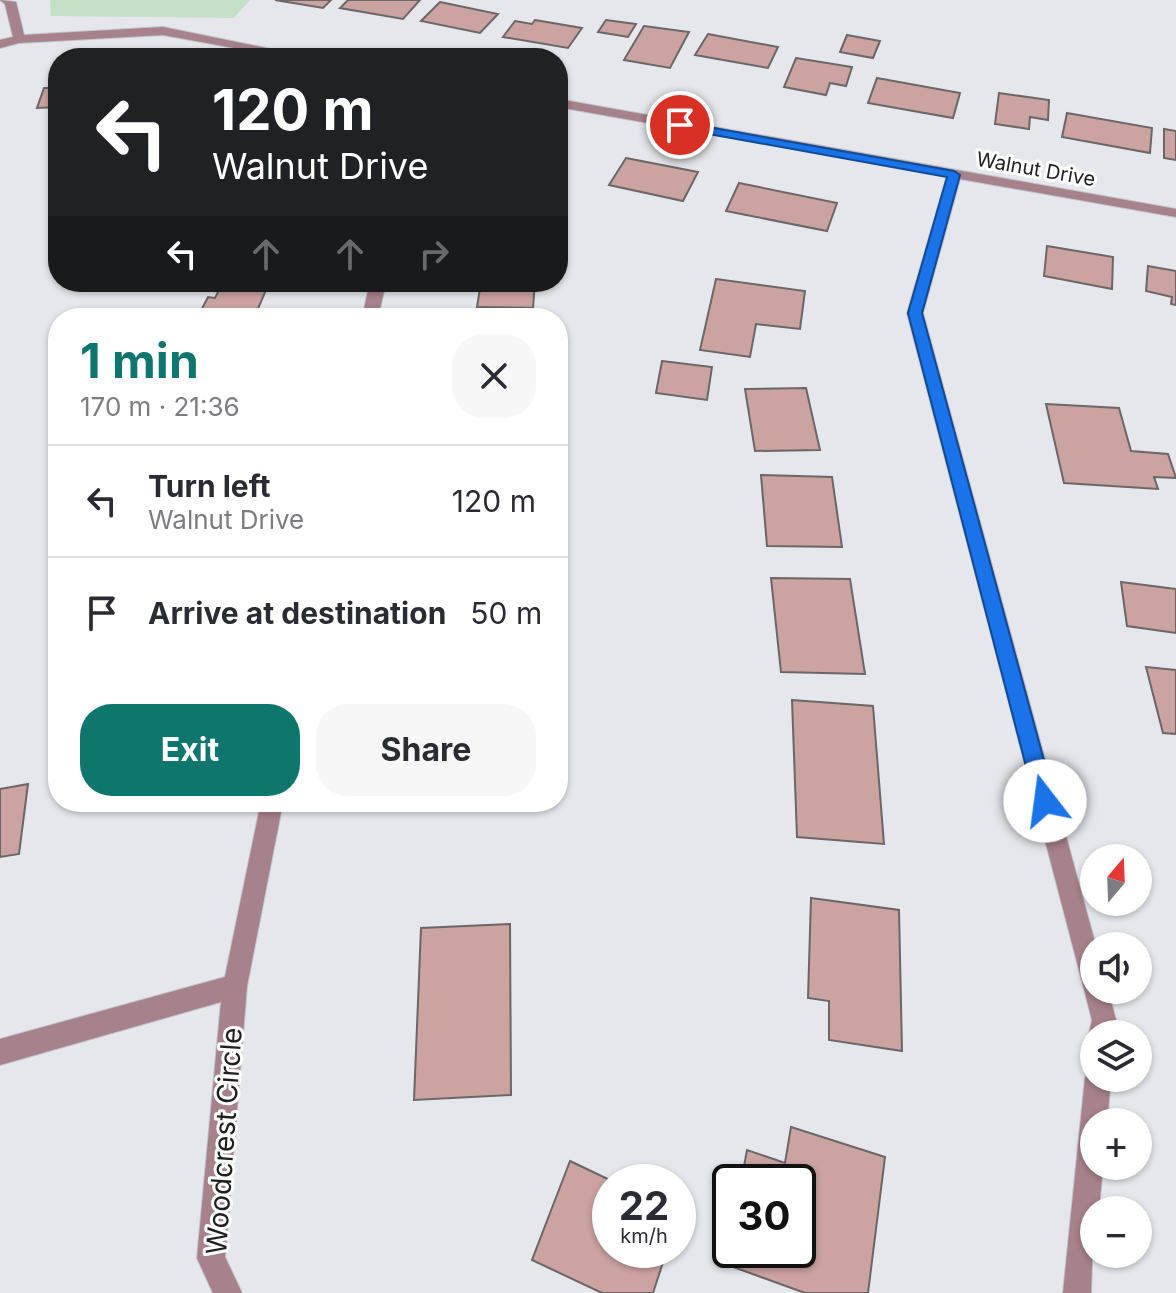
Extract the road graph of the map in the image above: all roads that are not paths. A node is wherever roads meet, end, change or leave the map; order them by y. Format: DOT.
graph roads {
  1 [pos="1,0"];
  2 [pos="19,39"];
  3 [pos="0,44"];
  4 [pos="255,48"];
  5 [pos="568,105"];
  6 [pos="954,175"];
  7 [pos="1176,213"];
  8 [pos="270,812"];
  9 [pos="1080,932"];
  10 [pos="235,986"];
  11 [pos="0,1052"];
  12 [pos="1097,1092"];
  13 [pos="228,1293"];
  14 [pos="1077,1293"];
  1 -- 2 [label="street"];
  2 -- 3 [label="street"];
  2 -- 4 [label="street"];
  5 -- 6 [label="street, Walnut Drive"];
  6 -- 7 [label="street, Walnut Drive"];
  6 -- 9 [label="street"];
  8 -- 10 [label="street, Woodcrest Circle"];
  10 -- 11 [label="street"];
  10 -- 13 [label="street, Woodcrest Circle"];
  12 -- 14 [label="street"];
}
